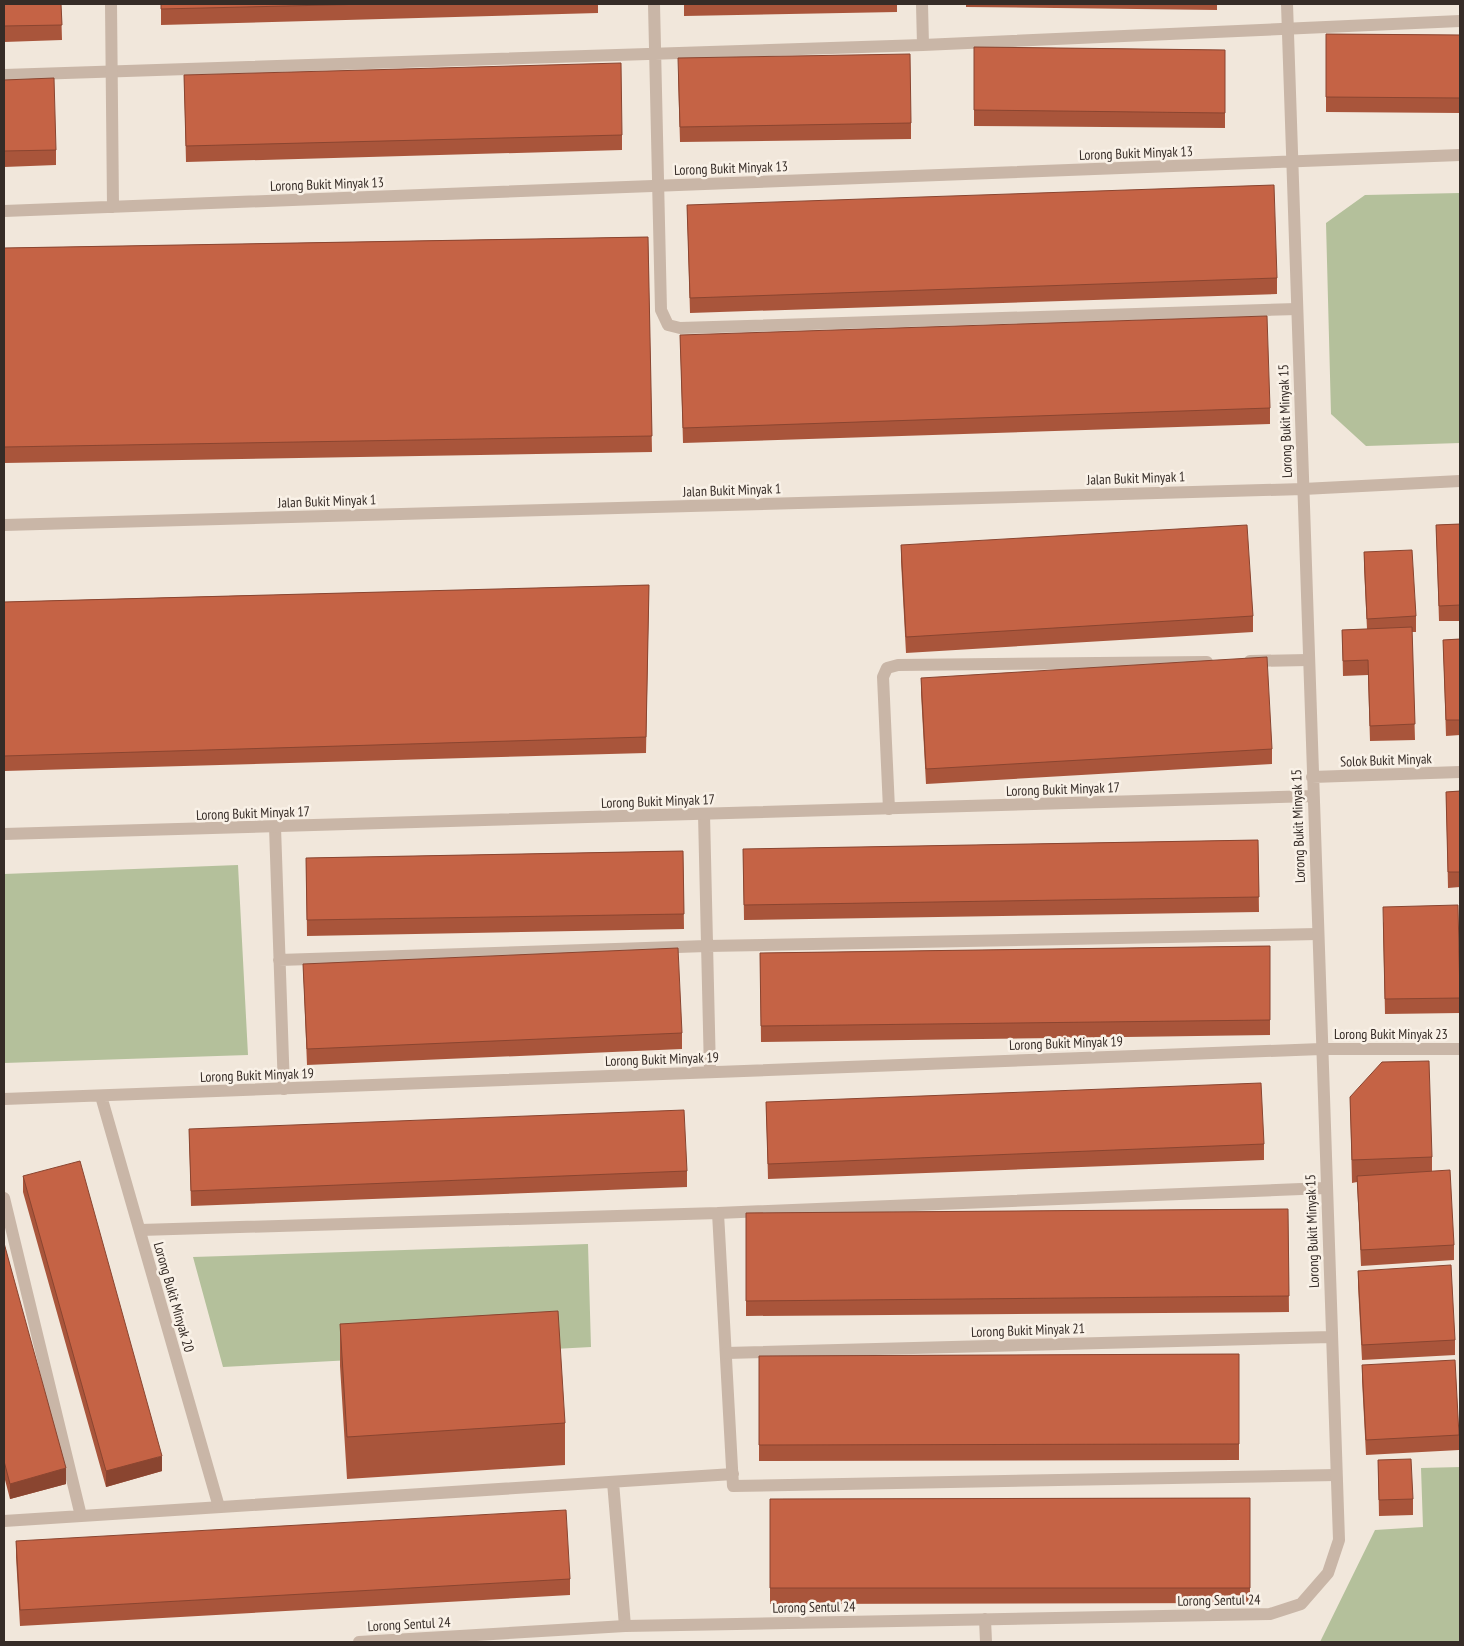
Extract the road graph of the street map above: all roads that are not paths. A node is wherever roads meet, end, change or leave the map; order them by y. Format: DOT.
graph roads {
  1 [pos="111,4"];
  2 [pos="654,4"];
  3 [pos="922,4"];
  4 [pos="1287,4"];
  5 [pos="1460,21"];
  6 [pos="1287,29"];
  7 [pos="923,45"];
  8 [pos="655,54"];
  9 [pos="112,72"];
  10 [pos="4,75"];
  11 [pos="1460,155"];
  12 [pos="1292,162"];
  13 [pos="658,186"];
  14 [pos="112,207"];
  15 [pos="4,211"];
  16 [pos="1297,309"];
  17 [pos="1460,481"];
  18 [pos="1303,489"];
  19 [pos="4,525"];
  20 [pos="1308,660"];
  21 [pos="1220,661"];
  22 [pos="1240,661"];
  23 [pos="1460,772"];
  24 [pos="1312,777"];
  25 [pos="1312,796"];
  26 [pos="889,809"];
  27 [pos="704,814"];
  28 [pos="274,827"];
  29 [pos="4,834"];
  30 [pos="1317,934"];
  31 [pos="707,946"];
  32 [pos="279,960"];
  33 [pos="1321,1049"];
  34 [pos="1460,1049"];
  35 [pos="710,1072"];
  36 [pos="284,1088"];
  37 [pos="101,1096"];
  38 [pos="4,1099"];
  39 [pos="1326,1188"];
  40 [pos="4,1198"];
  41 [pos="718,1213"];
  42 [pos="140,1230"];
  43 [pos="1331,1337"];
  44 [pos="726,1353"];
  45 [pos="732,1474"];
  46 [pos="1336,1476"];
  47 [pos="613,1482"];
  48 [pos="219,1507"];
  49 [pos="81,1516"];
  50 [pos="4,1521"];
  51 [pos="1270,1614"];
  52 [pos="985,1619"];
  53 [pos="625,1626"];
  54 [pos="589,1628"];
  55 [pos="359,1642"];
  56 [pos="590,1642"];
  57 [pos="986,1642"];
  1 -- 9 [label="street"];
  2 -- 8 [label="street"];
  3 -- 7 [label="street"];
  4 -- 6 [label="street, Lorong Bukit Minyak 15"];
  5 -- 6 [label="street"];
  6 -- 7 [label="street"];
  6 -- 12 [label="street, Lorong Bukit Minyak 15"];
  7 -- 8 [label="street"];
  8 -- 9 [label="street"];
  8 -- 13 [label="street"];
  9 -- 10 [label="street"];
  9 -- 14 [label="street"];
  11 -- 12 [label="street, Lorong Bukit Minyak 13"];
  12 -- 13 [label="street, Lorong Bukit Minyak 13"];
  12 -- 16 [label="street, Lorong Bukit Minyak 15"];
  13 -- 14 [label="street, Lorong Bukit Minyak 13"];
  13 -- 16 [label="street"];
  14 -- 15 [label="street, Lorong Bukit Minyak 13"];
  16 -- 18 [label="street, Lorong Bukit Minyak 15"];
  17 -- 18 [label="street, Jalan Bukit Minyak 1"];
  18 -- 19 [label="street, Jalan Bukit Minyak 1"];
  18 -- 20 [label="street, Lorong Bukit Minyak 15"];
  20 -- 22 [label="street"];
  20 -- 24 [label="street, Lorong Bukit Minyak 15"];
  21 -- 26 [label="street"];
  23 -- 24 [label="street, Solok Bukit Minyak"];
  24 -- 25 [label="street, Lorong Bukit Minyak 15"];
  25 -- 26 [label="street, Lorong Bukit Minyak 17"];
  25 -- 30 [label="street, Lorong Bukit Minyak 15"];
  26 -- 27 [label="street, Lorong Bukit Minyak 17"];
  27 -- 28 [label="street, Lorong Bukit Minyak 17"];
  27 -- 31 [label="street"];
  28 -- 29 [label="street, Lorong Bukit Minyak 17"];
  28 -- 32 [label="street"];
  30 -- 31 [label="street"];
  30 -- 33 [label="street, Lorong Bukit Minyak 15"];
  31 -- 32 [label="street"];
  31 -- 35 [label="street"];
  32 -- 36 [label="street"];
  33 -- 34 [label="street, Lorong Bukit Minyak 23"];
  33 -- 35 [label="street, Lorong Bukit Minyak 19"];
  33 -- 39 [label="street, Lorong Bukit Minyak 15"];
  35 -- 36 [label="street, Lorong Bukit Minyak 19"];
  36 -- 37 [label="street, Lorong Bukit Minyak 19"];
  37 -- 38 [label="street, Lorong Bukit Minyak 19"];
  37 -- 42 [label="street, Lorong Bukit Minyak 20"];
  39 -- 41 [label="street"];
  39 -- 43 [label="street, Lorong Bukit Minyak 15"];
  40 -- 49 [label="street"];
  41 -- 42 [label="street"];
  41 -- 44 [label="street"];
  42 -- 48 [label="street, Lorong Bukit Minyak 20"];
  43 -- 44 [label="street, Lorong Bukit Minyak 21"];
  43 -- 46 [label="street, Lorong Bukit Minyak 15"];
  44 -- 45 [label="street"];
  45 -- 46 [label="street"];
  45 -- 47 [label="street"];
  46 -- 51 [label="street, Lorong Bukit Minyak 15"];
  47 -- 48 [label="street"];
  47 -- 53 [label="street"];
  48 -- 49 [label="street"];
  49 -- 50 [label="street"];
  51 -- 52 [label="street, Lorong Sentul 24"];
  52 -- 53 [label="street, Lorong Sentul 24"];
  52 -- 57 [label="street"];
  53 -- 54 [label="street, Lorong Sentul 24"];
  54 -- 55 [label="street, Lorong Sentul 24"];
  54 -- 56 [label="street"];
}
